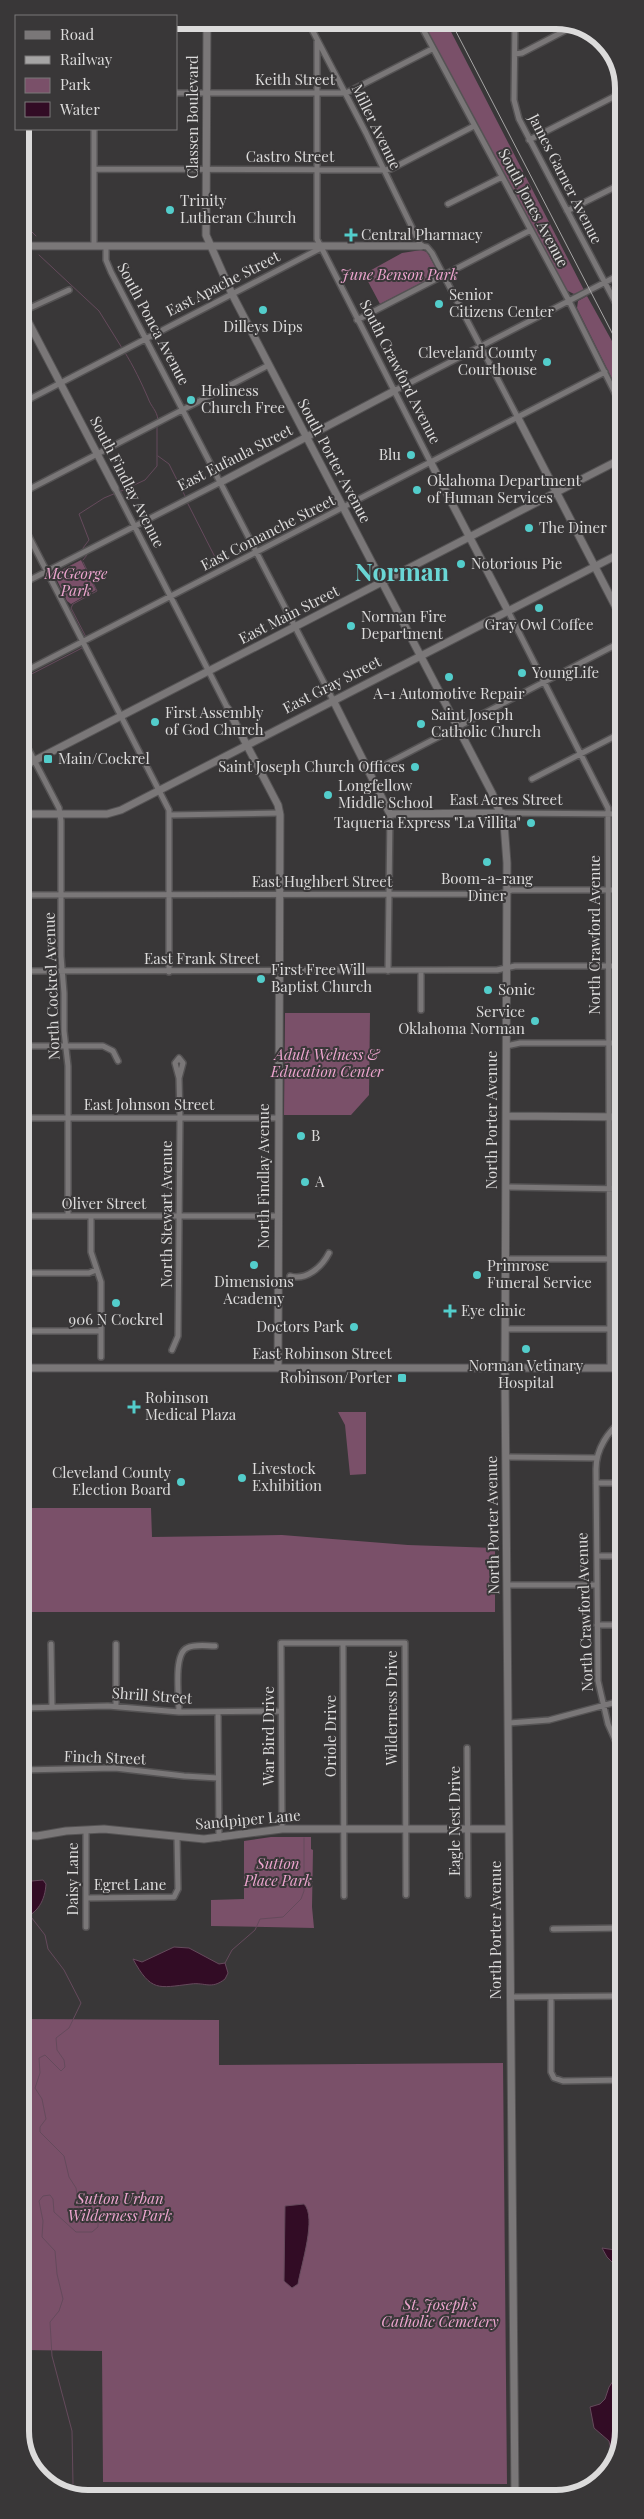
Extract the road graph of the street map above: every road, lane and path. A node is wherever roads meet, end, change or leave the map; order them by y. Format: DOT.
graph roads {
  1 [pos="207,29"];
  2 [pos="312,29"];
  3 [pos="422,29"];
  4 [pos="515,29"];
  5 [pos="567,30"];
  6 [pos="318,40"];
  7 [pos="432,49"];
  8 [pos="515,54"];
  9 [pos="178,93"];
  10 [pos="207,93"];
  11 [pos="316,93"];
  12 [pos="346,93"];
  13 [pos="615,96"];
  14 [pos="474,126"];
  15 [pos="94,130"];
  16 [pos="529,140"];
  17 [pos="94,169"];
  18 [pos="206,169"];
  19 [pos="318,169"];
  20 [pos="384,170"];
  21 [pos="502,177"];
  22 [pos="615,187"];
  23 [pos="448,204"];
  24 [pos="567,211"];
  25 [pos="531,230"];
  26 [pos="209,244"];
  27 [pos="303,245"];
  28 [pos="29,246"];
  29 [pos="94,246"];
  30 [pos="106,246"];
  31 [pos="421,246"];
  32 [pos="320,247"];
  33 [pos="305,256"];
  34 [pos="444,275"];
  35 [pos="615,277"];
  36 [pos="605,282"];
  37 [pos="69,290"];
  38 [pos="232,294"];
  39 [pos="569,301"];
  40 [pos="615,301"];
  41 [pos="29,307"];
  42 [pos="357,320"];
  43 [pos="29,325"];
  44 [pos="146,338"];
  45 [pos="481,347"];
  46 [pos="269,366"];
  47 [pos="605,372"];
  48 [pos="60,383"];
  49 [pos="394,391"];
  50 [pos="615,393"];
  51 [pos="29,399"];
  52 [pos="184,409"];
  53 [pos="518,418"];
  54 [pos="306,437"];
  55 [pos="97,454"];
  56 [pos="615,462"];
  57 [pos="431,463"];
  58 [pos="221,482"];
  59 [pos="115,488"];
  60 [pos="29,489"];
  61 [pos="556,492"];
  62 [pos="344,508"];
  63 [pos="134,526"];
  64 [pos="29,536"];
  65 [pos="468,536"];
  66 [pos="258,553"];
  67 [pos="615,556"];
  68 [pos="594,567"];
  69 [pos="47,571"];
  70 [pos="29,580"];
  71 [pos="382,582"];
  72 [pos="170,598"];
  73 [pos="615,606"];
  74 [pos="508,611"];
  75 [pos="295,626"];
  76 [pos="84,642"];
  77 [pos="615,645"];
  78 [pos="420,656"];
  79 [pos="29,670"];
  80 [pos="208,671"];
  81 [pos="545,682"];
  82 [pos="333,700"];
  83 [pos="228,709"];
  84 [pos="122,716"];
  85 [pos="457,727"];
  86 [pos="615,736"];
  87 [pos="246,745"];
  88 [pos="29,750"];
  89 [pos="581,753"];
  90 [pos="35,761"];
  91 [pos="29,764"];
  92 [pos="371,772"];
  93 [pos="532,779"];
  94 [pos="160,790"];
  95 [pos="280,813"];
  96 [pos="502,813"];
  97 [pos="29,814"];
  98 [pos="60,814"];
  99 [pos="170,814"];
  100 [pos="390,814"];
  101 [pos="609,814"];
  102 [pos="615,814"];
  103 [pos="609,890"];
  104 [pos="615,890"];
  105 [pos="506,892"];
  106 [pos="170,894"];
  107 [pos="390,894"];
  108 [pos="29,895"];
  109 [pos="61,895"];
  110 [pos="280,895"];
  111 [pos="609,966"];
  112 [pos="615,966"];
  113 [pos="506,968"];
  114 [pos="421,970"];
  115 [pos="29,971"];
  116 [pos="62,971"];
  117 [pos="279,971"];
  118 [pos="388,971"];
  119 [pos="170,972"];
  120 [pos="421,1010"];
  121 [pos="609,1043"];
  122 [pos="615,1043"];
  123 [pos="29,1046"];
  124 [pos="506,1046"];
  125 [pos="66,1047"];
  126 [pos="118,1061"];
  127 [pos="179,1078"];
  128 [pos="506,1116"];
  129 [pos="609,1117"];
  130 [pos="615,1117"];
  131 [pos="29,1118"];
  132 [pos="180,1118"];
  133 [pos="278,1118"];
  134 [pos="68,1119"];
  135 [pos="506,1187"];
  136 [pos="609,1189"];
  137 [pos="615,1189"];
  138 [pos="29,1216"];
  139 [pos="68,1216"];
  140 [pos="91,1216"];
  141 [pos="179,1216"];
  142 [pos="278,1216"];
  143 [pos="329,1253"];
  144 [pos="506,1259"];
  145 [pos="609,1259"];
  146 [pos="615,1259"];
  147 [pos="96,1270"];
  148 [pos="29,1273"];
  149 [pos="290,1276"];
  150 [pos="506,1329"];
  151 [pos="610,1329"];
  152 [pos="615,1329"];
  153 [pos="29,1331"];
  154 [pos="101,1331"];
  155 [pos="172,1350"];
  156 [pos="101,1357"];
  157 [pos="29,1368"];
  158 [pos="278,1368"];
  159 [pos="505,1368"];
  160 [pos="610,1368"];
  161 [pos="615,1368"];
  162 [pos="615,1428"];
  163 [pos="506,1457"];
  164 [pos="597,1458"];
  165 [pos="596,1483"];
  166 [pos="615,1483"];
  167 [pos="597,1556"];
  168 [pos="615,1556"];
  169 [pos="508,1585"];
  170 [pos="597,1585"];
  171 [pos="597,1625"];
  172 [pos="615,1625"];
  173 [pos="281,1643"];
  174 [pos="343,1643"];
  175 [pos="51,1644"];
  176 [pos="116,1644"];
  177 [pos="215,1646"];
  178 [pos="615,1702"];
  179 [pos="603,1705"];
  180 [pos="116,1706"];
  181 [pos="29,1708"];
  182 [pos="52,1708"];
  183 [pos="281,1711"];
  184 [pos="179,1712"];
  185 [pos="218,1712"];
  186 [pos="509,1723"];
  187 [pos="615,1743"];
  188 [pos="467,1748"];
  189 [pos="29,1770"];
  190 [pos="218,1778"];
  191 [pos="282,1829"];
  192 [pos="344,1829"];
  193 [pos="405,1829"];
  194 [pos="467,1829"];
  195 [pos="509,1829"];
  196 [pos="86,1830"];
  197 [pos="29,1836"];
  198 [pos="177,1838"];
  199 [pos="219,1838"];
  200 [pos="406,1895"];
  201 [pos="468,1895"];
  202 [pos="344,1896"];
  203 [pos="86,1898"];
  204 [pos="86,1928"];
  205 [pos="615,1928"];
  206 [pos="553,1929"];
  207 [pos="615,1996"];
  208 [pos="510,1997"];
  209 [pos="551,1997"];
  210 [pos="615,2080"];
  211 [pos="515,2490"];
  1 -- 10 [label="main road, Classen Boulevard"];
  2 -- 6 [label="street, Miller Avenue"];
  3 -- 7 [label="street, South Jones Avenue"];
  4 -- 8 [label="street"];
  5 -- 8 [label="street"];
  6 -- 11 [label="street, South Crawford Avenue"];
  6 -- 12 [label="street, Miller Avenue"];
  7 -- 12 [label="street, Keith Street"];
  7 -- 14 [label="street, South Jones Avenue"];
  8 -- 16 [label="street, James Garner Avenue"];
  9 -- 10 [label="street, Keith Street"];
  10 -- 11 [label="street, Keith Street"];
  10 -- 18 [label="main road, Classen Boulevard"];
  11 -- 12 [label="street, Keith Street"];
  11 -- 19 [label="street, South Crawford Avenue"];
  12 -- 20 [label="street, Miller Avenue"];
  13 -- 16 [label="street"];
  14 -- 20 [label="street, Castro Street"];
  14 -- 21 [label="street, South Jones Avenue"];
  15 -- 17 [label="street"];
  16 -- 24 [label="street, James Garner Avenue"];
  17 -- 18 [label="street, Castro Street"];
  17 -- 29 [label="street"];
  18 -- 19 [label="street, Castro Street"];
  18 -- 26 [label="main road, Classen Boulevard"];
  19 -- 20 [label="street, Castro Street"];
  19 -- 32 [label="street, South Crawford Avenue"];
  20 -- 31 [label="street, Miller Avenue"];
  21 -- 23 [label="street"];
  21 -- 25 [label="street, South Jones Avenue"];
  22 -- 24 [label="street"];
  24 -- 36 [label="street, James Garner Avenue"];
  25 -- 34 [label="street"];
  25 -- 39 [label="street, South Jones Avenue"];
  26 -- 27 [label="main road"];
  26 -- 30 [label="main road"];
  26 -- 38 [label="main road, South Porter Avenue"];
  27 -- 32 [label="main road"];
  27 -- 33 [label="street"];
  28 -- 29 [label="main road"];
  29 -- 30 [label="main road"];
  30 -- 44 [label="street, South Ponca Avenue"];
  31 -- 32 [label="main road"];
  31 -- 34 [label="street, Miller Avenue"];
  32 -- 33 [label="street, East Apache Street"];
  32 -- 42 [label="street, South Crawford Avenue"];
  33 -- 38 [label="street, East Apache Street"];
  34 -- 42 [label="street"];
  34 -- 45 [label="street, Miller Avenue"];
  35 -- 36 [label="street, East Eufaula Street"];
  36 -- 39 [label="street, East Eufaula Street"];
  36 -- 40 [label="street, James Garner Avenue"];
  37 -- 41 [label="street"];
  38 -- 44 [label="street, East Apache Street"];
  38 -- 46 [label="main road, South Porter Avenue"];
  39 -- 45 [label="street, East Eufaula Street"];
  39 -- 47 [label="street, South Jones Avenue"];
  42 -- 49 [label="street, South Crawford Avenue"];
  43 -- 48 [label="main road, South Findlay Avenue"];
  44 -- 48 [label="street, East Apache Street"];
  44 -- 52 [label="street, South Ponca Avenue"];
  45 -- 49 [label="street, East Eufaula Street"];
  45 -- 53 [label="street, Miller Avenue"];
  46 -- 52 [label="street"];
  46 -- 54 [label="main road, South Porter Avenue"];
  47 -- 50 [label="street, South Jones Avenue"];
  47 -- 53 [label="street, East Comanche Street"];
  48 -- 51 [label="street, East Apache Street"];
  48 -- 55 [label="main road, South Findlay Avenue"];
  49 -- 54 [label="main road, East Eufaula Street"];
  49 -- 57 [label="street, South Crawford Avenue"];
  52 -- 55 [label="street"];
  52 -- 58 [label="street, South Ponca Avenue"];
  53 -- 57 [label="street, East Comanche Street"];
  53 -- 61 [label="main road"];
  54 -- 58 [label="main road, East Eufaula Street"];
  54 -- 62 [label="main road, South Porter Avenue"];
  55 -- 59 [label="main road, South Findlay Avenue"];
  55 -- 60 [label="street"];
  56 -- 61 [label="main road, East Main Street"];
  57 -- 62 [label="street, East Comanche Street"];
  57 -- 65 [label="main road, South Crawford Avenue"];
  58 -- 63 [label="street, East Eufaula Street"];
  58 -- 66 [label="street, South Ponca Avenue"];
  59 -- 63 [label="street, South Findlay Avenue"];
  61 -- 65 [label="main road, East Main Street"];
  61 -- 68 [label="main road"];
  62 -- 66 [label="street, East Comanche Street"];
  62 -- 71 [label="main road, South Porter Avenue"];
  63 -- 69 [label="street, East Eufaula Street"];
  63 -- 72 [label="street, South Findlay Avenue"];
  64 -- 69 [label="street"];
  65 -- 71 [label="main road, East Main Street"];
  65 -- 74 [label="main road, North Crawford Avenue"];
  66 -- 72 [label="street, East Comanche Street"];
  66 -- 75 [label="street, South Ponca Avenue"];
  67 -- 68 [label="main road, East Gray Street"];
  68 -- 73 [label="main road"];
  68 -- 74 [label="main road, East Gray Street"];
  69 -- 70 [label="street, East Eufaula Street"];
  69 -- 76 [label="street"];
  71 -- 75 [label="main road, East Main Street"];
  71 -- 78 [label="main road, North Porter Avenue"];
  72 -- 76 [label="street, East Comanche Street"];
  72 -- 80 [label="street, South Findlay Avenue"];
  74 -- 78 [label="main road, East Gray Street"];
  74 -- 81 [label="street, North Crawford Avenue"];
  75 -- 80 [label="main road, East Main Street"];
  75 -- 82 [label="street, South Ponca Avenue"];
  76 -- 79 [label="street, East Comanche Street"];
  76 -- 84 [label="street"];
  77 -- 81 [label="street"];
  78 -- 82 [label="main road, East Gray Street"];
  78 -- 85 [label="main road, North Porter Avenue"];
  80 -- 83 [label="street, North Findlay Avenue"];
  80 -- 84 [label="main road, East Main Street"];
  81 -- 85 [label="street"];
  81 -- 89 [label="street, North Crawford Avenue"];
  82 -- 87 [label="main road, East Gray Street"];
  82 -- 92 [label="main road"];
  83 -- 87 [label="main road, North Findlay Avenue"];
  84 -- 90 [label="main road, East Main Street"];
  84 -- 94 [label="street"];
  85 -- 92 [label="street"];
  85 -- 96 [label="main road, North Porter Avenue"];
  86 -- 89 [label="street"];
  87 -- 94 [label="main road, East Gray Street"];
  87 -- 95 [label="main road, North Findlay Avenue"];
  88 -- 90 [label="street, North Cockrel Avenue"];
  89 -- 93 [label="street"];
  89 -- 101 [label="street, North Crawford Avenue"];
  90 -- 91 [label="main road, East Main Street"];
  90 -- 98 [label="street, North Cockrel Avenue"];
  92 -- 100 [label="main road"];
  94 -- 98 [label="main road, East Gray Street"];
  94 -- 99 [label="street"];
  95 -- 99 [label="street"];
  95 -- 110 [label="main road, North Findlay Avenue"];
  96 -- 100 [label="main road, East Acres Street"];
  96 -- 101 [label="street, East Acres Street"];
  96 -- 105 [label="main road, North Porter Avenue"];
  97 -- 98 [label="main road"];
  98 -- 109 [label="street, North Cockrel Avenue"];
  99 -- 106 [label="street"];
  100 -- 107 [label="street"];
  101 -- 102 [label="street, East Acres Street"];
  101 -- 103 [label="street, North Crawford Avenue"];
  103 -- 104 [label="street, East Hughbert Street"];
  103 -- 105 [label="street, East Hughbert Street"];
  103 -- 111 [label="street, North Crawford Avenue"];
  105 -- 107 [label="street, East Hughbert Street"];
  105 -- 113 [label="main road, North Porter Avenue"];
  106 -- 109 [label="street, East Hughbert Street"];
  106 -- 110 [label="street, East Hughbert Street"];
  106 -- 119 [label="street"];
  107 -- 110 [label="street, East Hughbert Street"];
  107 -- 118 [label="street"];
  108 -- 109 [label="street, East Hughbert Street"];
  109 -- 116 [label="street, North Cockrel Avenue"];
  110 -- 117 [label="main road, North Findlay Avenue"];
  111 -- 112 [label="street, East Frank Street"];
  111 -- 113 [label="street, East Frank Street"];
  111 -- 121 [label="street, North Crawford Avenue"];
  113 -- 114 [label="street, East Frank Street"];
  113 -- 124 [label="main road, North Porter Avenue"];
  114 -- 118 [label="street, East Frank Street"];
  114 -- 120 [label="street"];
  115 -- 116 [label="street, East Frank Street"];
  116 -- 119 [label="street, East Frank Street"];
  116 -- 125 [label="street, North Cockrel Avenue"];
  117 -- 118 [label="street, East Frank Street"];
  117 -- 119 [label="street, East Frank Street"];
  117 -- 133 [label="main road, North Findlay Avenue"];
  121 -- 122 [label="street"];
  121 -- 124 [label="street"];
  121 -- 129 [label="street, North Crawford Avenue"];
  123 -- 125 [label="street"];
  124 -- 128 [label="main road, North Porter Avenue"];
  125 -- 126 [label="street"];
  125 -- 134 [label="street, North Cockrel Avenue"];
  127 -- 132 [label="street, North Stewart Avenue"];
  128 -- 129 [label="main road"];
  128 -- 135 [label="main road, North Porter Avenue"];
  129 -- 130 [label="main road"];
  129 -- 136 [label="street, North Crawford Avenue"];
  131 -- 134 [label="street, East Johnson Street"];
  132 -- 133 [label="street, East Johnson Street"];
  132 -- 134 [label="street, East Johnson Street"];
  132 -- 141 [label="street, North Stewart Avenue"];
  133 -- 142 [label="main road, North Findlay Avenue"];
  134 -- 139 [label="street, North Cockrel Avenue"];
  135 -- 136 [label="street"];
  135 -- 144 [label="main road, North Porter Avenue"];
  136 -- 137 [label="street"];
  136 -- 145 [label="street, North Crawford Avenue"];
  138 -- 139 [label="street, Oliver Street"];
  139 -- 140 [label="street, Oliver Street"];
  140 -- 141 [label="street, Oliver Street"];
  140 -- 147 [label="street"];
  141 -- 142 [label="street, Oliver Street"];
  141 -- 155 [label="street, North Stewart Avenue"];
  142 -- 158 [label="main road, North Findlay Avenue"];
  143 -- 149 [label="street"];
  144 -- 145 [label="street"];
  144 -- 150 [label="main road, North Porter Avenue"];
  145 -- 146 [label="street"];
  145 -- 151 [label="street, North Crawford Avenue"];
  147 -- 148 [label="street"];
  147 -- 154 [label="street"];
  150 -- 151 [label="street"];
  150 -- 159 [label="main road, North Porter Avenue"];
  151 -- 152 [label="street"];
  151 -- 160 [label="street, North Crawford Avenue"];
  153 -- 154 [label="street"];
  154 -- 156 [label="street"];
  157 -- 158 [label="main road, East Robinson Street"];
  158 -- 159 [label="main road, East Robinson Street"];
  159 -- 160 [label="main road, East Robinson Street"];
  159 -- 163 [label="main road, North Porter Avenue"];
  160 -- 161 [label="main road, East Robinson Street"];
  162 -- 164 [label="street"];
  163 -- 164 [label="street"];
  163 -- 169 [label="main road, North Porter Avenue"];
  164 -- 165 [label="street, North Crawford Avenue"];
  165 -- 166 [label="street"];
  165 -- 167 [label="street, North Crawford Avenue"];
  167 -- 168 [label="street"];
  167 -- 170 [label="street, North Crawford Avenue"];
  169 -- 170 [label="street"];
  169 -- 186 [label="main road, North Porter Avenue"];
  170 -- 171 [label="street, North Crawford Avenue"];
  171 -- 172 [label="street"];
  171 -- 179 [label="street, North Crawford Avenue"];
  173 -- 174 [label="street, Wilderness Drive"];
  173 -- 183 [label="street, War Bird Drive"];
  174 -- 192 [label="street, Oriole Drive"];
  174 -- 193 [label="street, Wilderness Drive"];
  175 -- 182 [label="street"];
  176 -- 180 [label="street"];
  177 -- 184 [label="street"];
  178 -- 179 [label="street"];
  179 -- 186 [label="street"];
  179 -- 187 [label="street, North Crawford Avenue"];
  180 -- 182 [label="street, Shrill Street"];
  180 -- 184 [label="street, Shrill Street"];
  181 -- 182 [label="street, Shrill Street"];
  183 -- 185 [label="street, Shrill Street"];
  183 -- 191 [label="street, War Bird Drive"];
  184 -- 185 [label="street, Shrill Street"];
  185 -- 190 [label="street"];
  186 -- 195 [label="main road, North Porter Avenue"];
  188 -- 194 [label="street, Eagle Nest Drive"];
  189 -- 190 [label="street, Finch Street"];
  190 -- 199 [label="street"];
  191 -- 192 [label="main road, Sandpiper Lane"];
  191 -- 199 [label="main road, Sandpiper Lane"];
  192 -- 193 [label="main road, Sandpiper Lane"];
  192 -- 202 [label="street, Oriole Drive"];
  193 -- 194 [label="main road, Sandpiper Lane"];
  193 -- 200 [label="street, Wilderness Drive"];
  194 -- 195 [label="main road, Sandpiper Lane"];
  194 -- 201 [label="street, Eagle Nest Drive"];
  195 -- 208 [label="main road, North Porter Avenue"];
  196 -- 197 [label="main road, Sandpiper Lane"];
  196 -- 198 [label="main road, Sandpiper Lane"];
  196 -- 203 [label="street, Daisy Lane"];
  198 -- 199 [label="main road, Sandpiper Lane"];
  198 -- 203 [label="street, Egret Lane"];
  203 -- 204 [label="street, Daisy Lane"];
  205 -- 206 [label="street"];
  207 -- 209 [label="street"];
  208 -- 209 [label="street"];
  208 -- 211 [label="main road, North Porter Avenue"];
  209 -- 210 [label="street"];
}
